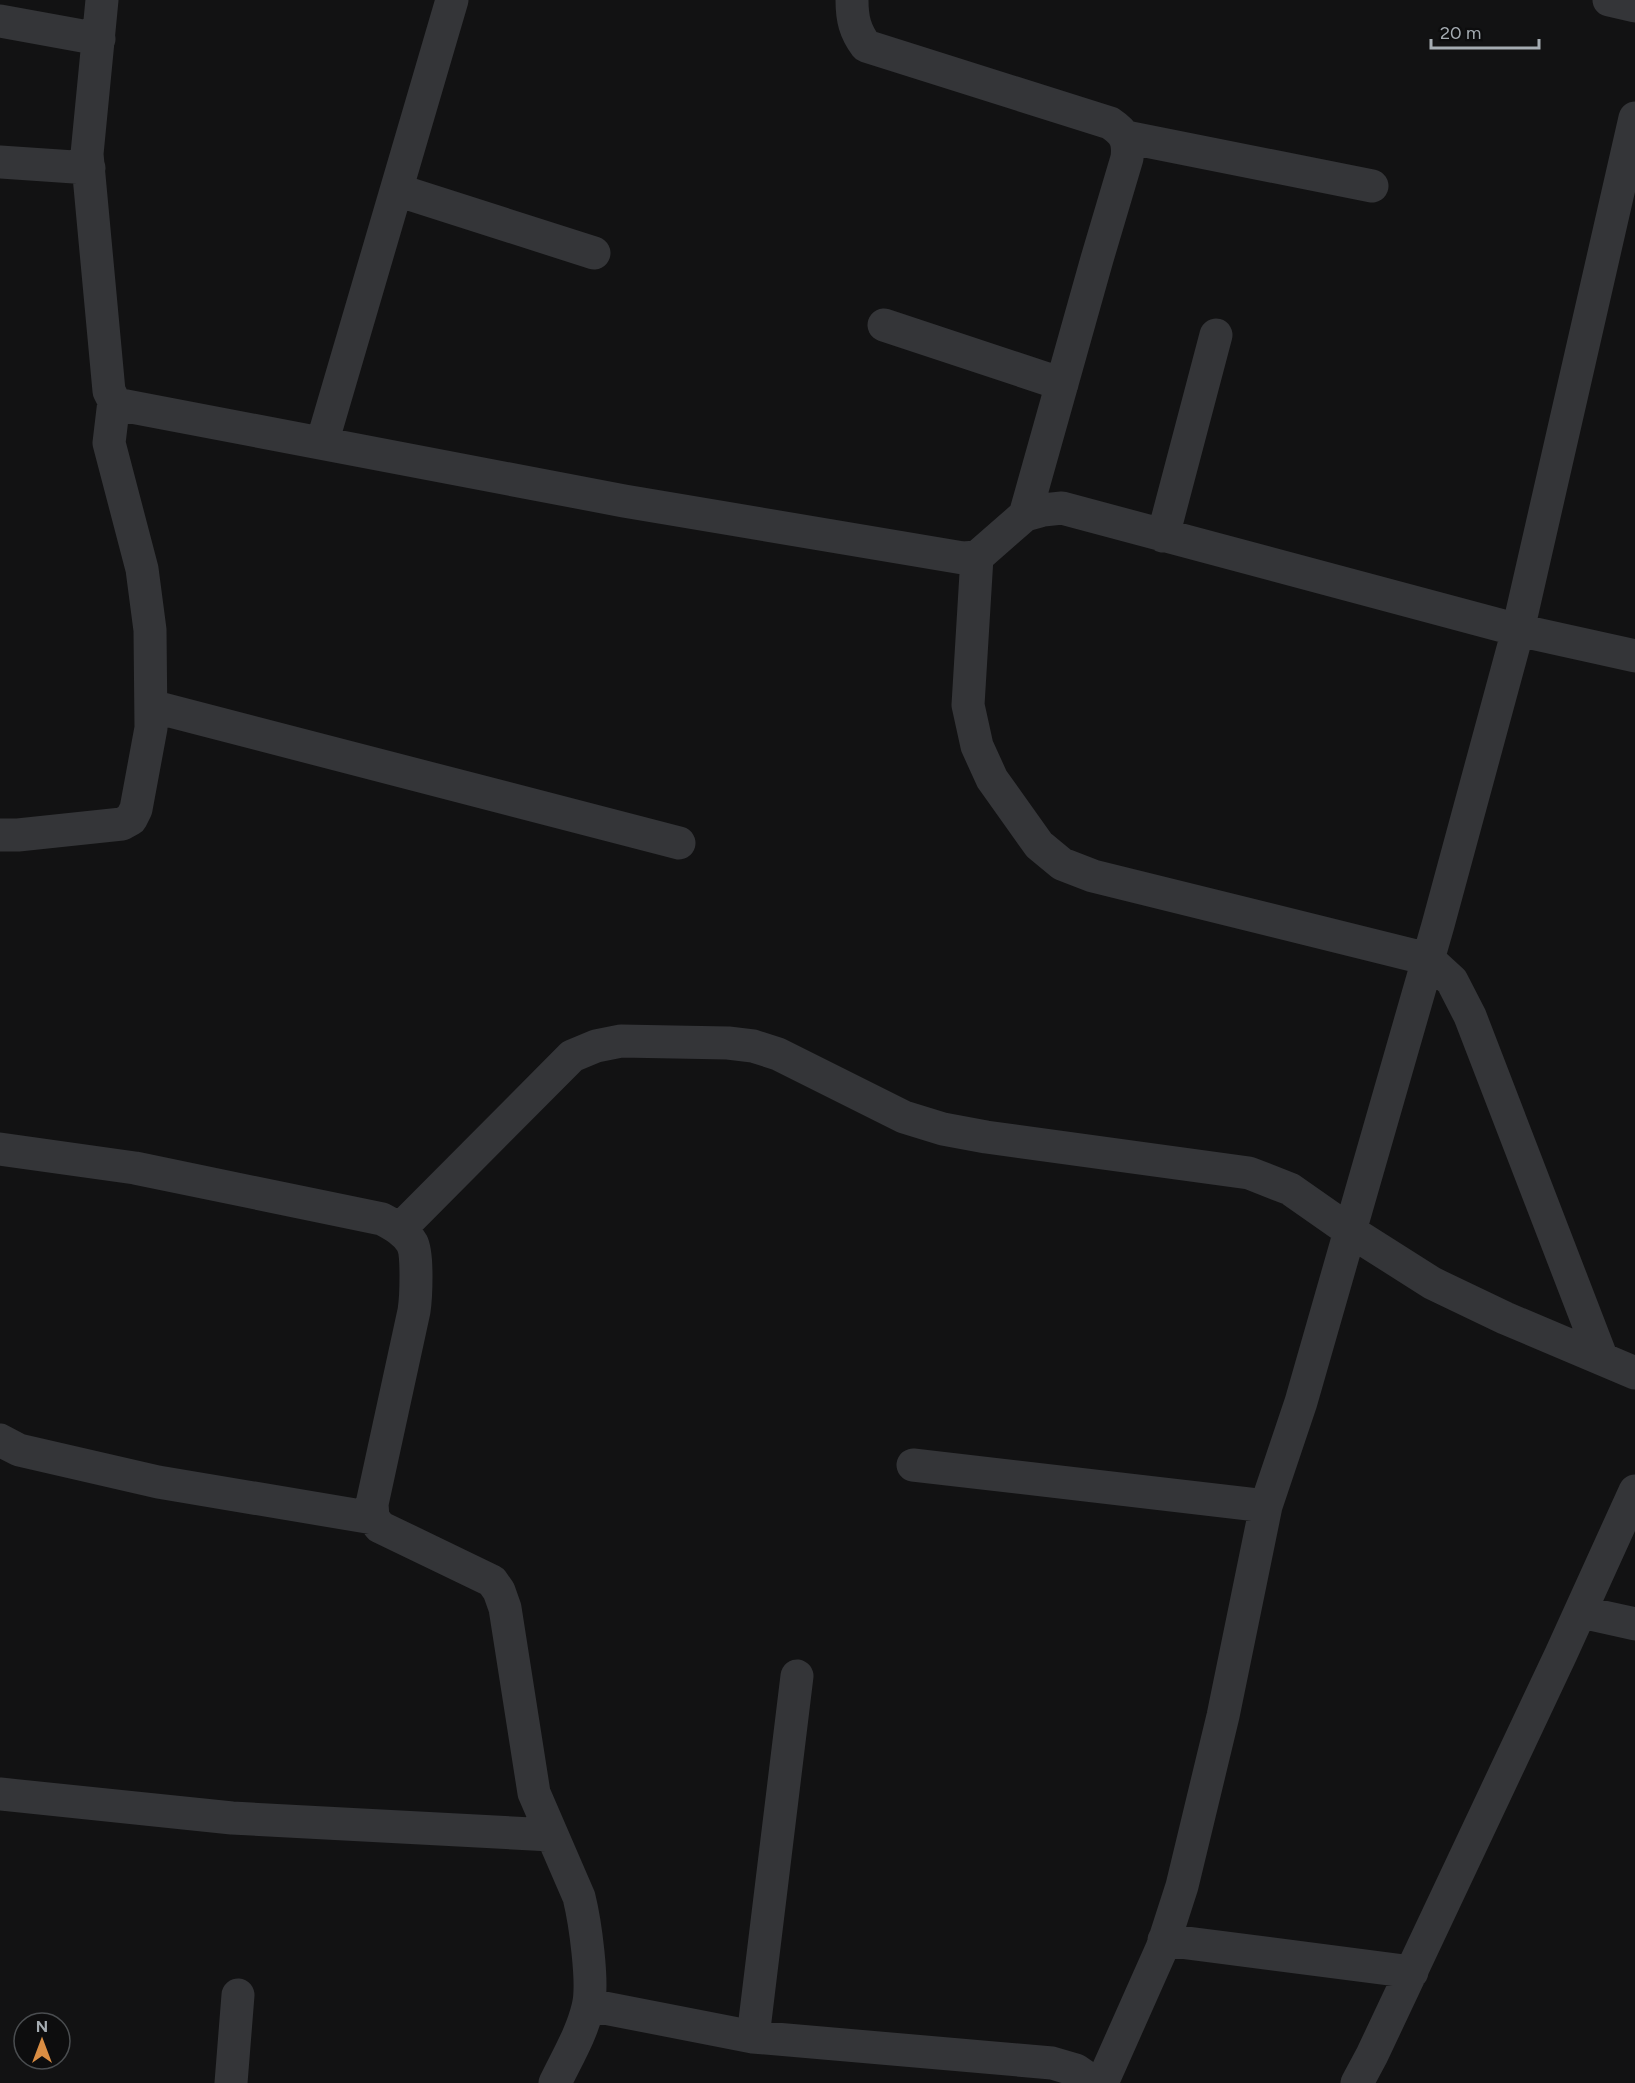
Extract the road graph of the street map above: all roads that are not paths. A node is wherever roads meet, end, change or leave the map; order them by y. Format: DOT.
graph roads {
  1 [pos="102,0"];
  2 [pos="452,0"];
  3 [pos="852,0"];
  4 [pos="1609,0"];
  5 [pos="1635,6"];
  6 [pos="0,21"];
  7 [pos="99,39"];
  8 [pos="1635,118"];
  9 [pos="1126,137"];
  10 [pos="0,162"];
  11 [pos="89,168"];
  12 [pos="1372,186"];
  13 [pos="397,190"];
  14 [pos="594,253"];
  15 [pos="885,325"];
  16 [pos="1216,334"];
  17 [pos="1062,384"];
  18 [pos="114,401"];
  19 [pos="322,443"];
  20 [pos="1025,515"];
  21 [pos="1163,536"];
  22 [pos="977,557"];
  23 [pos="1518,630"];
  24 [pos="1635,656"];
  25 [pos="151,706"];
  26 [pos="0,836"];
  27 [pos="679,843"];
  28 [pos="1428,959"];
  29 [pos="0,1149"];
  30 [pos="399,1229"];
  31 [pos="1350,1231"];
  32 [pos="1602,1359"];
  33 [pos="1635,1373"];
  34 [pos="0,1440"];
  35 [pos="913,1465"];
  36 [pos="1635,1491"];
  37 [pos="1266,1506"];
  38 [pos="373,1518"];
  39 [pos="1581,1612"];
  40 [pos="1635,1624"];
  41 [pos="797,1676"];
  42 [pos="0,1794"];
  43 [pos="551,1835"];
  44 [pos="1164,1940"];
  45 [pos="1412,1972"];
  46 [pos="238,1995"];
  47 [pos="589,2005"];
  48 [pos="753,2037"];
  49 [pos="231,2083"];
  50 [pos="555,2083"];
  51 [pos="1095,2083"];
  52 [pos="1102,2083"];
  53 [pos="1357,2083"];
  1 -- 7 [label="street"];
  2 -- 13 [label="street"];
  3 -- 9 [label="street"];
  4 -- 5 [label="street"];
  6 -- 7 [label="street"];
  7 -- 11 [label="street"];
  8 -- 23 [label="street"];
  9 -- 12 [label="street"];
  9 -- 17 [label="street"];
  10 -- 11 [label="street"];
  11 -- 18 [label="street"];
  13 -- 14 [label="street"];
  13 -- 19 [label="street"];
  15 -- 17 [label="street"];
  16 -- 21 [label="street"];
  17 -- 20 [label="street"];
  18 -- 19 [label="street"];
  18 -- 25 [label="street"];
  19 -- 22 [label="street"];
  20 -- 21 [label="street"];
  20 -- 22 [label="street"];
  21 -- 23 [label="street"];
  22 -- 28 [label="street"];
  23 -- 24 [label="street"];
  23 -- 28 [label="street"];
  25 -- 26 [label="street"];
  25 -- 27 [label="street"];
  28 -- 31 [label="street"];
  28 -- 32 [label="street"];
  29 -- 30 [label="street"];
  30 -- 31 [label="street"];
  30 -- 38 [label="street"];
  31 -- 32 [label="street"];
  31 -- 37 [label="street"];
  32 -- 33 [label="street"];
  34 -- 38 [label="street"];
  35 -- 37 [label="street"];
  36 -- 39 [label="street"];
  37 -- 44 [label="street"];
  38 -- 43 [label="street"];
  39 -- 40 [label="street"];
  39 -- 45 [label="street"];
  41 -- 48 [label="street"];
  42 -- 43 [label="street"];
  43 -- 47 [label="street"];
  44 -- 45 [label="street"];
  44 -- 52 [label="street"];
  45 -- 53 [label="street"];
  46 -- 49 [label="street"];
  47 -- 48 [label="street"];
  47 -- 50 [label="street"];
  48 -- 51 [label="street"];
}
